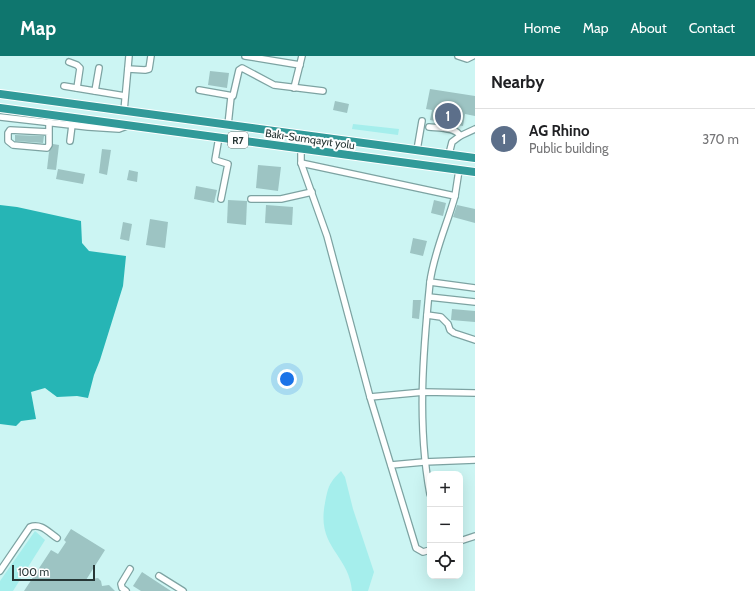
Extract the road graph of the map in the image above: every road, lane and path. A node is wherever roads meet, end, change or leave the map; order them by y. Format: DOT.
graph roads {
  1 [pos="130,56"];
  2 [pos="151,56"];
  3 [pos="245,56"];
  4 [pos="302,56"];
  5 [pos="458,56"];
  6 [pos="473,56"];
  7 [pos="475,60"];
  8 [pos="69,62"];
  9 [pos="300,65"];
  10 [pos="98,68"];
  11 [pos="128,69"];
  12 [pos="64,86"];
  13 [pos="78,88"];
  14 [pos="294,88"];
  15 [pos="199,90"];
  16 [pos="96,91"];
  17 [pos="323,91"];
  18 [pos="0,94"];
  19 [pos="125,96"];
  20 [pos="231,97"];
  21 [pos="0,108"];
  22 [pos="124,111"];
  23 [pos="0,117"];
  24 [pos="422,121"];
  25 [pos="49,122"];
  26 [pos="72,125"];
  27 [pos="130,125"];
  28 [pos="228,125"];
  29 [pos="428,127"];
  30 [pos="475,129"];
  31 [pos="49,132"];
  32 [pos="460,136"];
  33 [pos="218,138"];
  34 [pos="70,141"];
  35 [pos="301,148"];
  36 [pos="417,150"];
  37 [pos="475,153"];
  38 [pos="448,154"];
  39 [pos="471,157"];
  40 [pos="301,163"];
  41 [pos="459,170"];
  42 [pos="475,172"];
  43 [pos="312,192"];
  44 [pos="455,196"];
  45 [pos="221,199"];
  46 [pos="251,199"];
  47 [pos="430,282"];
  48 [pos="475,288"];
  49 [pos="428,297"];
  50 [pos="475,302"];
  51 [pos="427,316"];
  52 [pos="475,340"];
  53 [pos="424,392"];
  54 [pos="475,392"];
  55 [pos="370,397"];
  56 [pos="475,460"];
  57 [pos="424,462"];
  58 [pos="391,466"];
  59 [pos="427,478"];
  60 [pos="475,536"];
  61 [pos="57,538"];
  62 [pos="463,540"];
  63 [pos="427,551"];
  64 [pos="130,569"];
  65 [pos="0,571"];
  66 [pos="159,576"];
  67 [pos="126,591"];
  68 [pos="183,591"];
  1 -- 11 [label="lane"];
  2 -- 11 [label="lane"];
  3 -- 9 [label="lane"];
  4 -- 9 [label="lane"];
  5 -- 6 [label="lane"];
  6 -- 7 [label="lane"];
  8 -- 13 [label="lane"];
  9 -- 14 [label="lane"];
  10 -- 16 [label="lane"];
  11 -- 19 [label="lane"];
  12 -- 13 [label="lane"];
  13 -- 16 [label="lane"];
  14 -- 17 [label="lane"];
  14 -- 20 [label="lane"];
  15 -- 20 [label="lane"];
  16 -- 19 [label="lane"];
  18 -- 22 [label="highway, Bakı-Sumqayıt yolu / R7"];
  19 -- 22 [label="lane"];
  20 -- 28 [label="lane"];
  21 -- 27 [label="highway, Bakı-Sumqayıt yolu / R7"];
  22 -- 28 [label="highway, Bakı-Sumqayıt yolu / R7"];
  23 -- 25 [label="lane"];
  24 -- 36 [label="lane"];
  25 -- 26 [label="lane"];
  25 -- 31 [label="lane"];
  26 -- 27 [label="lane"];
  26 -- 34 [label="lane"];
  27 -- 33 [label="highway, Bakı-Sumqayıt yolu / R7"];
  28 -- 36 [label="highway, Bakı-Sumqayıt yolu / R7"];
  29 -- 32 [label="lane"];
  30 -- 32 [label="lane"];
  31 -- 31 [label="lane"];
  32 -- 38 [label="lane"];
  33 -- 35 [label="highway, Bakı-Sumqayıt yolu / R7"];
  33 -- 45 [label="lane"];
  35 -- 40 [label="lane"];
  35 -- 41 [label="highway, Bakı-Sumqayıt yolu / R7"];
  36 -- 38 [label="highway, Bakı-Sumqayıt yolu / R7"];
  37 -- 39 [label="lane"];
  38 -- 39 [label="highway, Bakı-Sumqayıt yolu / R7"];
  40 -- 43 [label="lane"];
  40 -- 44 [label="lane"];
  41 -- 42 [label="highway, Bakı-Sumqayıt yolu / R7"];
  41 -- 44 [label="lane"];
  43 -- 46 [label="lane"];
  43 -- 55 [label="lane"];
  44 -- 47 [label="lane"];
  47 -- 48 [label="lane"];
  47 -- 49 [label="lane"];
  49 -- 50 [label="lane"];
  49 -- 51 [label="lane"];
  51 -- 52 [label="lane"];
  51 -- 53 [label="lane"];
  53 -- 54 [label="lane"];
  53 -- 55 [label="lane"];
  53 -- 57 [label="lane"];
  55 -- 58 [label="lane"];
  56 -- 57 [label="lane"];
  57 -- 58 [label="lane"];
  57 -- 59 [label="lane"];
  58 -- 63 [label="lane"];
  60 -- 62 [label="lane"];
  61 -- 65 [label="lane"];
  64 -- 67 [label="lane"];
  66 -- 68 [label="lane"];
}
